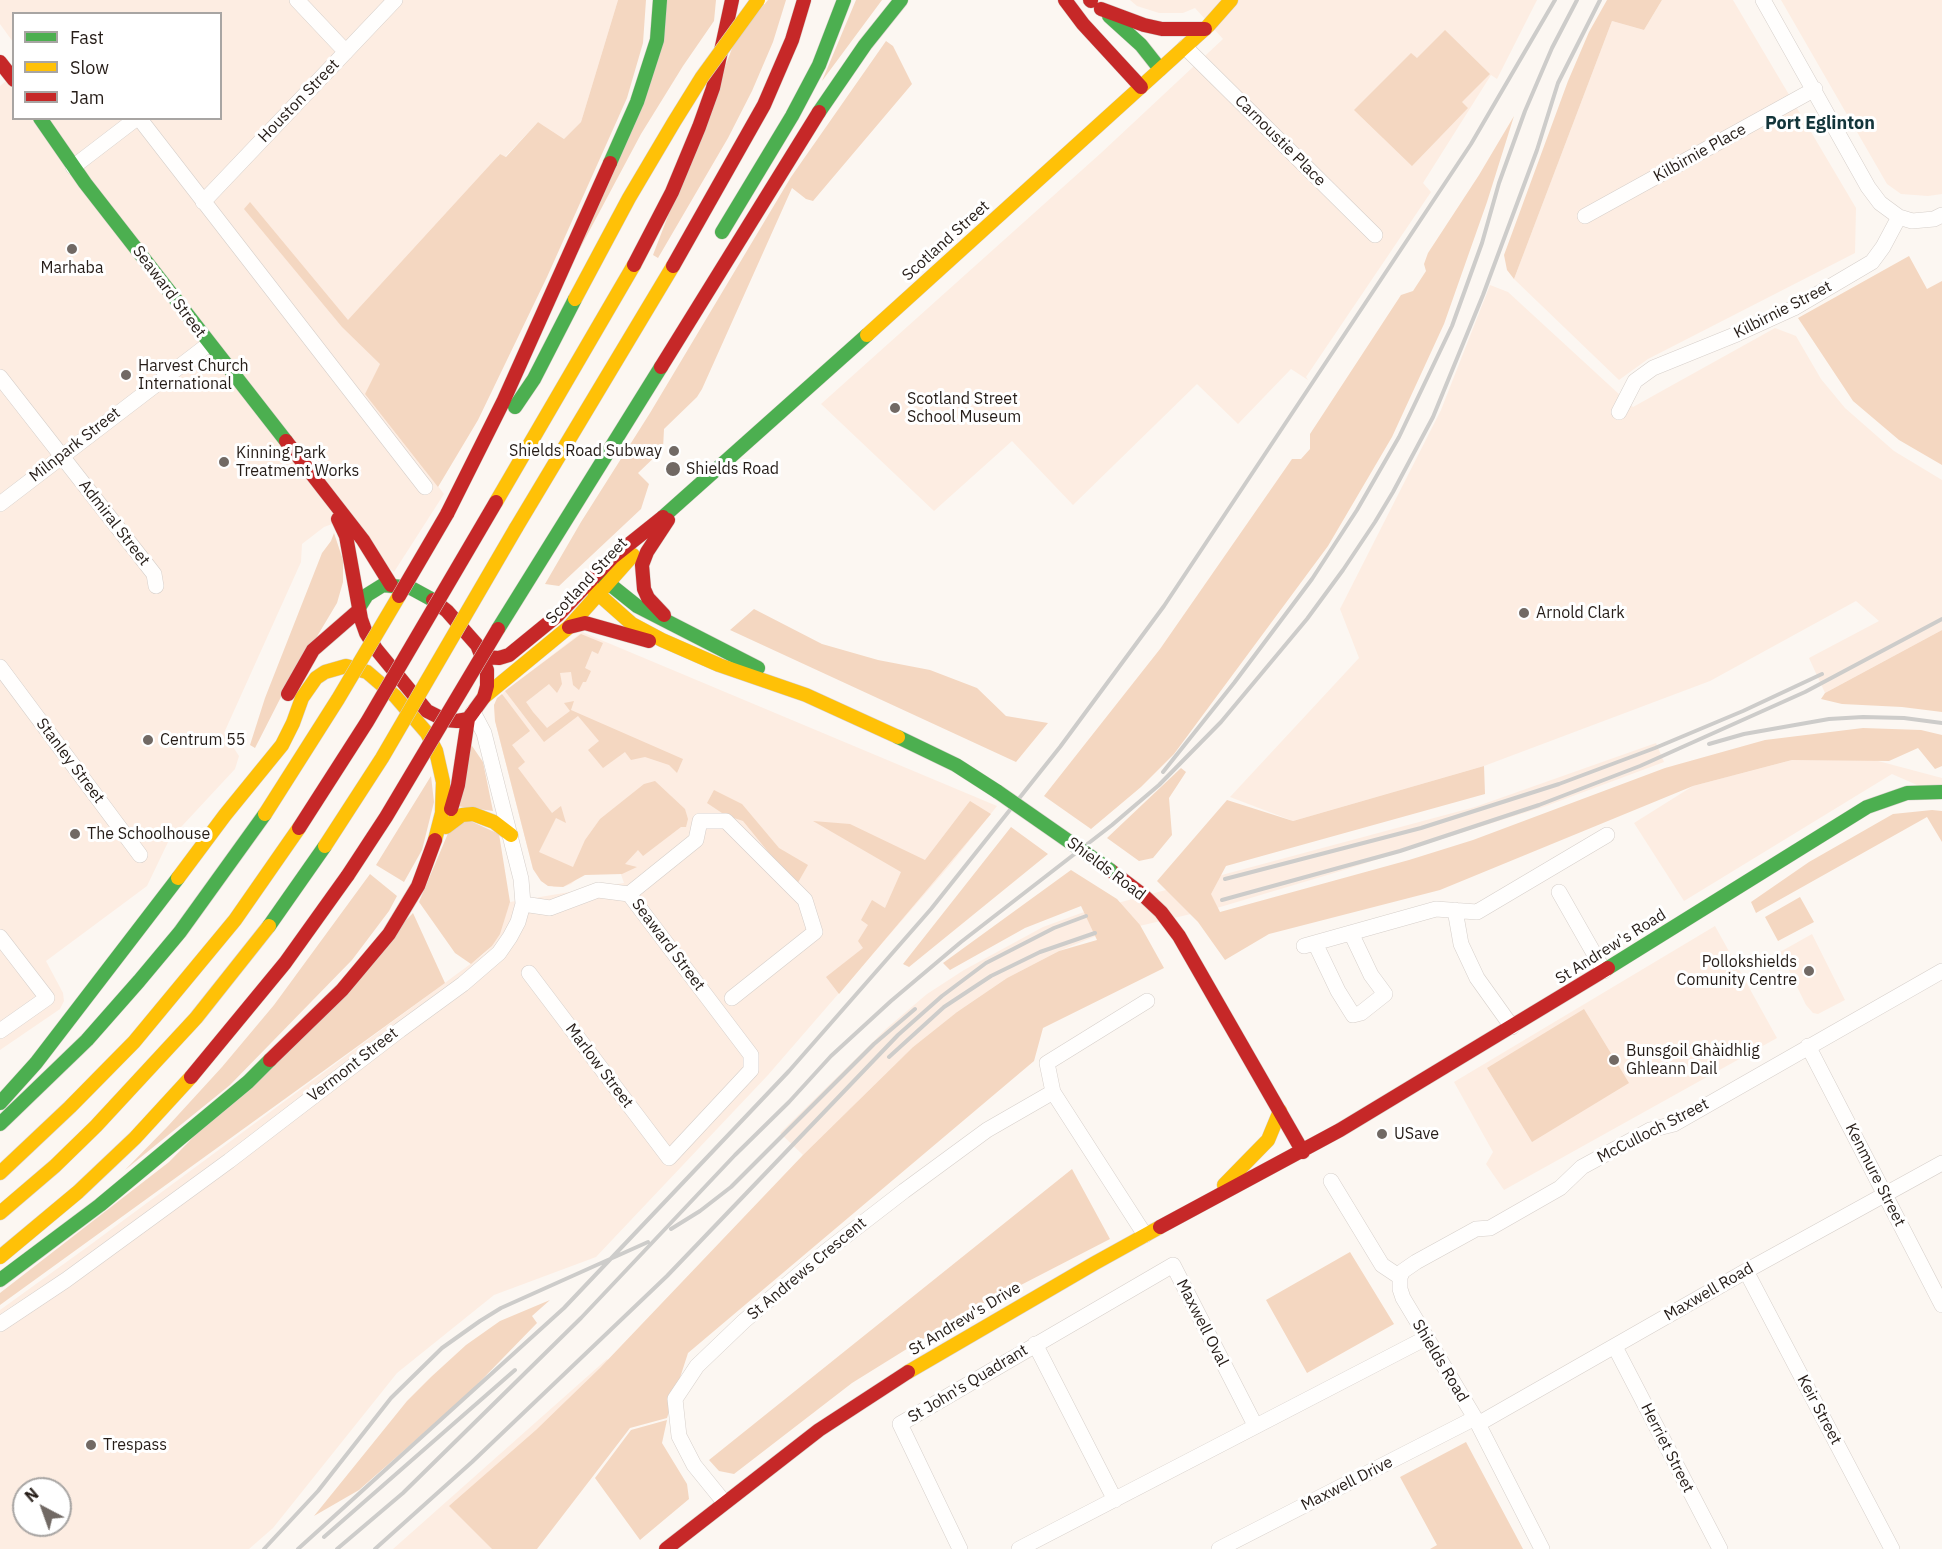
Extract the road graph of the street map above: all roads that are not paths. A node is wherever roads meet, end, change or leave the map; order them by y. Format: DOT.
graph roads {
  1 [pos="297,0"];
  2 [pos="395,0"];
  3 [pos="660,0"];
  4 [pos="732,0"];
  5 [pos="758,0"];
  6 [pos="804,0"];
  7 [pos="844,0"];
  8 [pos="901,0"];
  9 [pos="1065,0"];
  10 [pos="1231,0"];
  11 [pos="1763,0"];
  12 [pos="1092,3"];
  13 [pos="1205,29"];
  14 [pos="1185,47"];
  15 [pos="346,52"];
  16 [pos="0,62"];
  17 [pos="1160,69"];
  18 [pos="12,77"];
  19 [pos="1141,87"];
  20 [pos="1815,89"];
  21 [pos="41,120"];
  22 [pos="135,120"];
  23 [pos="140,120"];
  24 [pos="73,167"];
  25 [pos="203,202"];
  26 [pos="1942,214"];
  27 [pos="1584,216"];
  28 [pos="1899,217"];
  29 [pos="1375,235"];
  30 [pos="712,247"];
  31 [pos="209,344"];
  32 [pos="0,377"];
  33 [pos="1619,412"];
  34 [pos="599,441"];
  35 [pos="62,456"];
  36 [pos="425,487"];
  37 [pos="324,492"];
  38 [pos="0,504"];
  39 [pos="680,504"];
  40 [pos="447,514"];
  41 [pos="592,579"];
  42 [pos="608,583"];
  43 [pos="391,585"];
  44 [pos="156,586"];
  45 [pos="599,595"];
  46 [pos="359,608"];
  47 [pos="672,625"];
  48 [pos="569,627"];
  49 [pos="498,629"];
  50 [pos="679,648"];
  51 [pos="483,657"];
  52 [pos="0,667"];
  53 [pos="806,695"];
  54 [pos="484,697"];
  55 [pos="281,709"];
  56 [pos="471,716"];
  57 [pos="265,745"];
  58 [pos="1942,792"];
  59 [pos="225,815"];
  60 [pos="446,827"];
  61 [pos="511,835"];
  62 [pos="1607,835"];
  63 [pos="433,850"];
  64 [pos="140,855"];
  65 [pos="1559,892"];
  66 [pos="629,894"];
  67 [pos="523,904"];
  68 [pos="1455,910"];
  69 [pos="1351,933"];
  70 [pos="0,937"];
  71 [pos="1604,970"];
  72 [pos="1942,971"];
  73 [pos="529,974"];
  74 [pos="732,998"];
  75 [pos="1147,1001"];
  76 [pos="1512,1027"];
  77 [pos="0,1031"];
  78 [pos="1808,1046"];
  79 [pos="1053,1092"];
  80 [pos="0,1103"];
  81 [pos="1280,1111"];
  82 [pos="0,1124"];
  83 [pos="1303,1152"];
  84 [pos="669,1158"];
  85 [pos="1942,1163"];
  86 [pos="0,1173"];
  87 [pos="1331,1181"];
  88 [pos="1885,1195"];
  89 [pos="1196,1208"];
  90 [pos="0,1213"];
  91 [pos="1145,1235"];
  92 [pos="0,1257"];
  93 [pos="1746,1271"];
  94 [pos="1400,1277"];
  95 [pos="0,1280"];
  96 [pos="1942,1305"];
  97 [pos="0,1324"];
  98 [pos="1426,1338"];
  99 [pos="1035,1344"];
  100 [pos="1616,1347"];
  101 [pos="1476,1421"];
  102 [pos="1256,1425"];
  103 [pos="1115,1500"];
  104 [pos="724,1502"];
  105 [pos="666,1549"];
  106 [pos="960,1549"];
  107 [pos="1020,1549"];
  108 [pos="1220,1549"];
  109 [pos="1542,1549"];
  110 [pos="1720,1549"];
  111 [pos="1892,1549"];
  1 -- 15 [label="street"];
  2 -- 15 [label="street, Houston Street"];
  3 -- 40 [label="main road"];
  4 -- 86 [label="main road, bridge"];
  5 -- 40 [label="main road, bridge"];
  6 -- 90 [label="main road, bridge"];
  7 -- 30 [label="main road"];
  8 -- 49 [label="main road"];
  9 -- 19 [label="main road"];
  10 -- 13 [label="main road, Scotland Street"];
  11 -- 20 [label="street"];
  12 -- 13 [label="main road"];
  12 -- 17 [label="main road"];
  13 -- 14 [label="main road, Scotland Street"];
  14 -- 17 [label="main road, Scotland Street"];
  14 -- 29 [label="street, Carnoustie Place"];
  15 -- 25 [label="street, Houston Street"];
  16 -- 18 [label="main road"];
  17 -- 19 [label="main road, Scotland Street"];
  19 -- 39 [label="main road, Scotland Street"];
  20 -- 27 [label="street, Kilbirnie Place"];
  20 -- 28 [label="street"];
  21 -- 24 [label="main road, Seaward Street"];
  22 -- 24 [label="street"];
  23 -- 25 [label="street"];
  24 -- 31 [label="main road, Seaward Street"];
  25 -- 36 [label="street"];
  26 -- 28 [label="street"];
  28 -- 33 [label="street, Kilbirnie Street"];
  31 -- 35 [label="street, Milnpark Street"];
  31 -- 37 [label="main road, Seaward Street"];
  32 -- 35 [label="street, Admiral Street"];
  34 -- 49 [label="main road"];
  35 -- 38 [label="street, Milnpark Street"];
  35 -- 44 [label="street, Admiral Street"];
  37 -- 43 [label="main road, Seaward Street"];
  37 -- 46 [label="main road, Seaward Street"];
  39 -- 41 [label="main road, Scotland Street"];
  39 -- 42 [label="main road, Scotland Street"];
  39 -- 47 [label="main road"];
  40 -- 82 [label="main road, bridge"];
  41 -- 42 [label="main road, Shields Road"];
  41 -- 45 [label="main road, Shields Road"];
  41 -- 51 [label="main road, Scotland Street"];
  42 -- 45 [label="main road, Scotland Street"];
  42 -- 47 [label="main road, Shields Road"];
  43 -- 46 [label="main road"];
  43 -- 51 [label="main road"];
  45 -- 48 [label="main road, Scotland Street"];
  45 -- 50 [label="main road, Shields Road"];
  46 -- 55 [label="main road"];
  46 -- 56 [label="main road, Seaward Street"];
  47 -- 53 [label="main road, Shields Road"];
  48 -- 50 [label="main road"];
  48 -- 54 [label="main road, Scotland Street"];
  49 -- 92 [label="main road, bridge"];
  50 -- 53 [label="main road, Shields Road"];
  51 -- 54 [label="main road"];
  52 -- 64 [label="street, Stanley Street"];
  53 -- 81 [label="main road, Shields Road, bridge"];
  54 -- 56 [label="main road"];
  56 -- 60 [label="main road"];
  56 -- 61 [label="street, Vermont Street"];
  57 -- 59 [label="main road"];
  58 -- 71 [label="main road, St Andrew's Road"];
  59 -- 63 [label="main road"];
  59 -- 80 [label="main road"];
  60 -- 61 [label="main road"];
  60 -- 63 [label="main road"];
  61 -- 67 [label="street, Vermont Street"];
  62 -- 68 [label="street"];
  63 -- 95 [label="main road"];
  65 -- 71 [label="street"];
  66 -- 67 [label="street, Seaward Street"];
  66 -- 74 [label="street"];
  66 -- 84 [label="street, Seaward Street"];
  67 -- 97 [label="street, Vermont Street"];
  68 -- 69 [label="street"];
  68 -- 76 [label="street"];
  69 -- 69 [label="street"];
  70 -- 77 [label="street"];
  71 -- 76 [label="main road, St Andrew's Road"];
  72 -- 78 [label="street, McCulloch Street"];
  73 -- 84 [label="street, Marlow Street"];
  75 -- 79 [label="street"];
  76 -- 83 [label="main road, St Andrew's Road"];
  78 -- 88 [label="street, Kenmure Street"];
  78 -- 94 [label="street, McCulloch Street"];
  79 -- 91 [label="street"];
  79 -- 104 [label="street, St Andrews Crescent"];
  81 -- 83 [label="main road, Shields Road"];
  81 -- 89 [label="main road"];
  83 -- 89 [label="main road, St Andrew's Drive"];
  85 -- 88 [label="street, Maxwell Road"];
  87 -- 94 [label="street"];
  88 -- 93 [label="street, Maxwell Road"];
  88 -- 96 [label="street, Kenmure Street"];
  89 -- 91 [label="main road, St Andrew's Drive"];
  91 -- 104 [label="main road, St Andrew's Drive"];
  93 -- 100 [label="street, Maxwell Road"];
  93 -- 111 [label="street, Keir Street"];
  94 -- 98 [label="street, Shields Road"];
  98 -- 101 [label="street, Shields Road"];
  98 -- 102 [label="street"];
  99 -- 102 [label="street, Maxwell Oval"];
  99 -- 103 [label="street, St John's Quadrant"];
  99 -- 106 [label="street, St John's Quadrant"];
  100 -- 101 [label="street, Maxwell Road"];
  100 -- 110 [label="street, Herriet Street"];
  101 -- 108 [label="street, Maxwell Drive"];
  101 -- 109 [label="street, Shields Road"];
  102 -- 103 [label="street"];
  103 -- 107 [label="street"];
  104 -- 105 [label="main road, St Andrew's Drive"];
}
